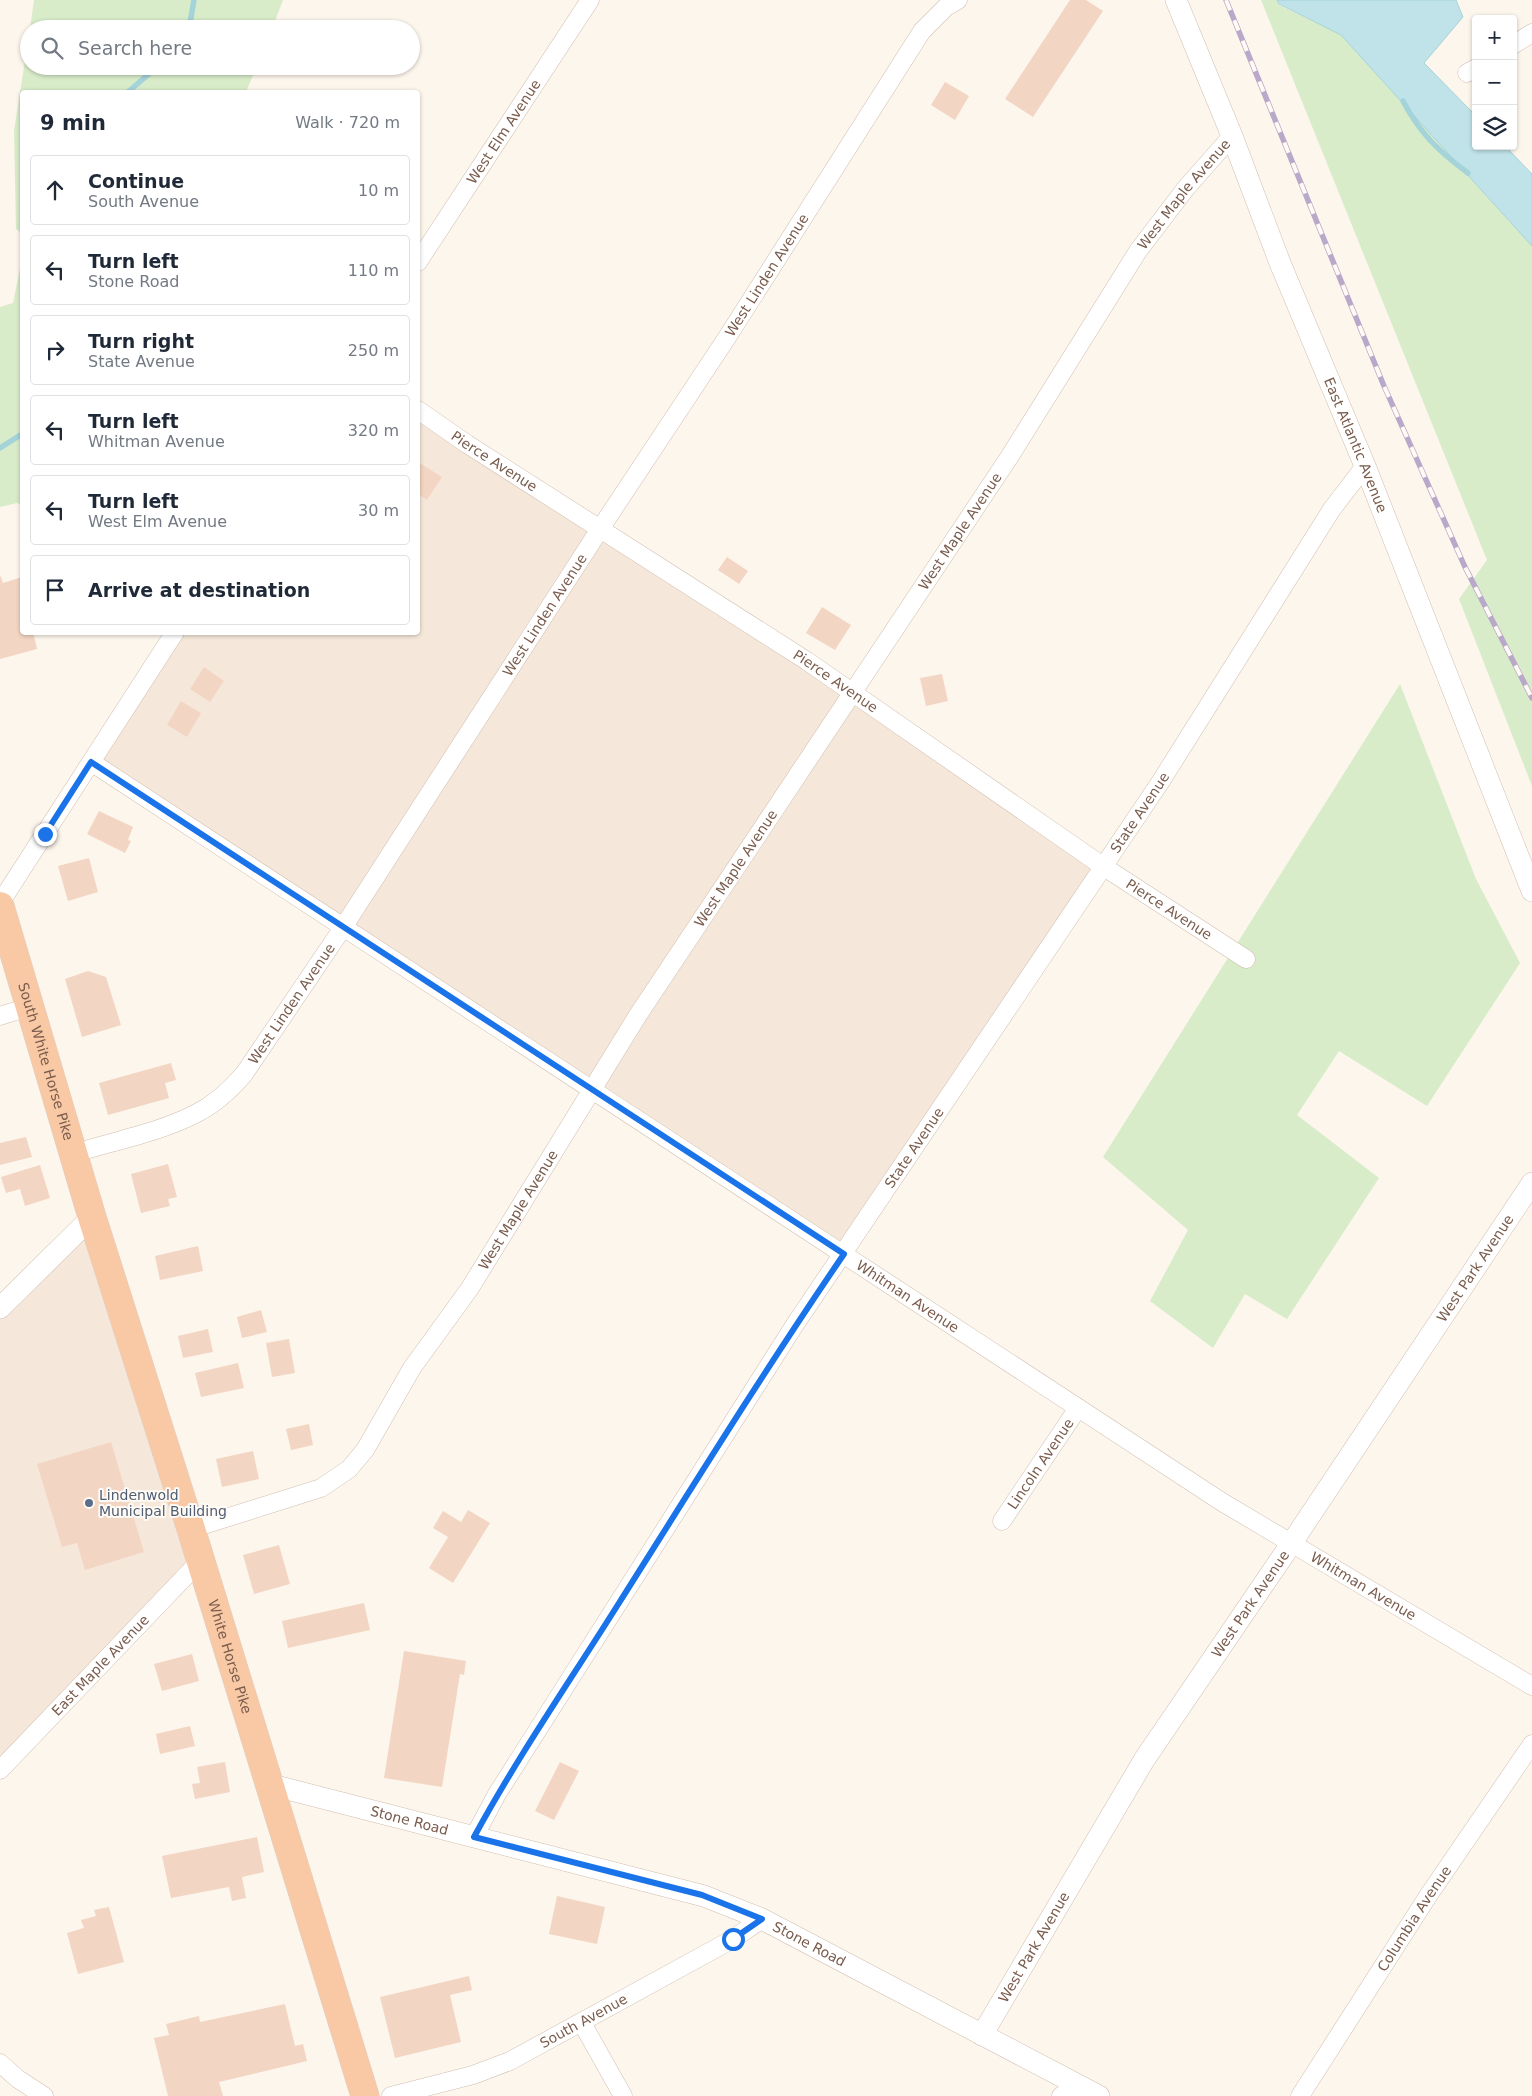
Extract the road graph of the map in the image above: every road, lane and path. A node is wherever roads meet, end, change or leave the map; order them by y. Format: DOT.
graph roads {
  1 [pos="590,0"];
  2 [pos="1176,0"];
  3 [pos="947,2"];
  4 [pos="1532,33"];
  5 [pos="1517,42"];
  6 [pos="1232,136"];
  7 [pos="420,259"];
  8 [pos="420,411"];
  9 [pos="1366,466"];
  10 [pos="600,529"];
  11 [pos="173,635"];
  12 [pos="852,692"];
  13 [pos="91,762"];
  14 [pos="1104,867"];
  15 [pos="1532,891"];
  16 [pos="0,905"];
  17 [pos="344,926"];
  18 [pos="1246,960"];
  19 [pos="28,1007"];
  20 [pos="0,1016"];
  21 [pos="592,1089"];
  22 [pos="72,1154"];
  23 [pos="1532,1183"];
  24 [pos="92,1218"];
  25 [pos="844,1254"];
  26 [pos="0,1308"];
  27 [pos="1078,1408"];
  28 [pos="1002,1521"];
  29 [pos="191,1530"];
  30 [pos="1291,1544"];
  31 [pos="200,1561"];
  32 [pos="1532,1686"];
  33 [pos="1532,1744"];
  34 [pos="0,1770"];
  35 [pos="268,1784"];
  36 [pos="474,1837"];
  37 [pos="762,1919"];
  38 [pos="582,2024"];
  39 [pos="982,2035"];
  40 [pos="0,2063"];
  41 [pos="1070,2090"];
  42 [pos="44,2096"];
  43 [pos="364,2096"];
  44 [pos="392,2096"];
  45 [pos="623,2096"];
  46 [pos="1099,2096"];
  47 [pos="1300,2096"];
  1 -- 7 [label="street, West Elm Avenue"];
  2 -- 6 [label="street, East Atlantic Avenue"];
  3 -- 10 [label="street, West Linden Avenue"];
  4 -- 5 [label="street"];
  6 -- 9 [label="street, East Atlantic Avenue"];
  6 -- 12 [label="street, West Maple Avenue"];
  8 -- 10 [label="street, Pierce Avenue"];
  9 -- 14 [label="street, State Avenue"];
  9 -- 15 [label="street, East Atlantic Avenue"];
  10 -- 12 [label="street, Pierce Avenue"];
  10 -- 17 [label="street, West Linden Avenue"];
  11 -- 13 [label="street"];
  12 -- 14 [label="street, Pierce Avenue"];
  12 -- 21 [label="street, West Maple Avenue"];
  13 -- 16 [label="street"];
  13 -- 17 [label="street, Whitman Avenue"];
  14 -- 18 [label="street, Pierce Avenue"];
  14 -- 25 [label="street, State Avenue"];
  16 -- 19 [label="highway, South White Horse Pike"];
  17 -- 21 [label="street, Whitman Avenue"];
  17 -- 22 [label="street, West Linden Avenue"];
  19 -- 20 [label="street"];
  19 -- 22 [label="highway, South White Horse Pike"];
  21 -- 25 [label="street, Whitman Avenue"];
  21 -- 29 [label="street, West Maple Avenue"];
  22 -- 24 [label="highway, South White Horse Pike"];
  23 -- 30 [label="street, West Park Avenue"];
  24 -- 26 [label="street"];
  24 -- 29 [label="highway, White Horse Pike"];
  25 -- 27 [label="street, Whitman Avenue"];
  25 -- 36 [label="street, State Avenue"];
  27 -- 28 [label="street, Lincoln Avenue"];
  27 -- 30 [label="street, Whitman Avenue"];
  29 -- 31 [label="highway, White Horse Pike"];
  30 -- 32 [label="street, Whitman Avenue"];
  30 -- 39 [label="street, West Park Avenue"];
  31 -- 34 [label="street, East Maple Avenue"];
  31 -- 35 [label="highway, White Horse Pike"];
  33 -- 47 [label="street, Columbia Avenue"];
  35 -- 36 [label="street, Stone Road"];
  35 -- 43 [label="highway, White Horse Pike"];
  36 -- 37 [label="street, Stone Road"];
  37 -- 38 [label="street, South Avenue"];
  37 -- 39 [label="street, Stone Road"];
  38 -- 44 [label="street, South Avenue"];
  38 -- 45 [label="street"];
  39 -- 41 [label="street, Stone Road"];
  40 -- 42 [label="street"];
  41 -- 46 [label="street, Stone Road"];
}
